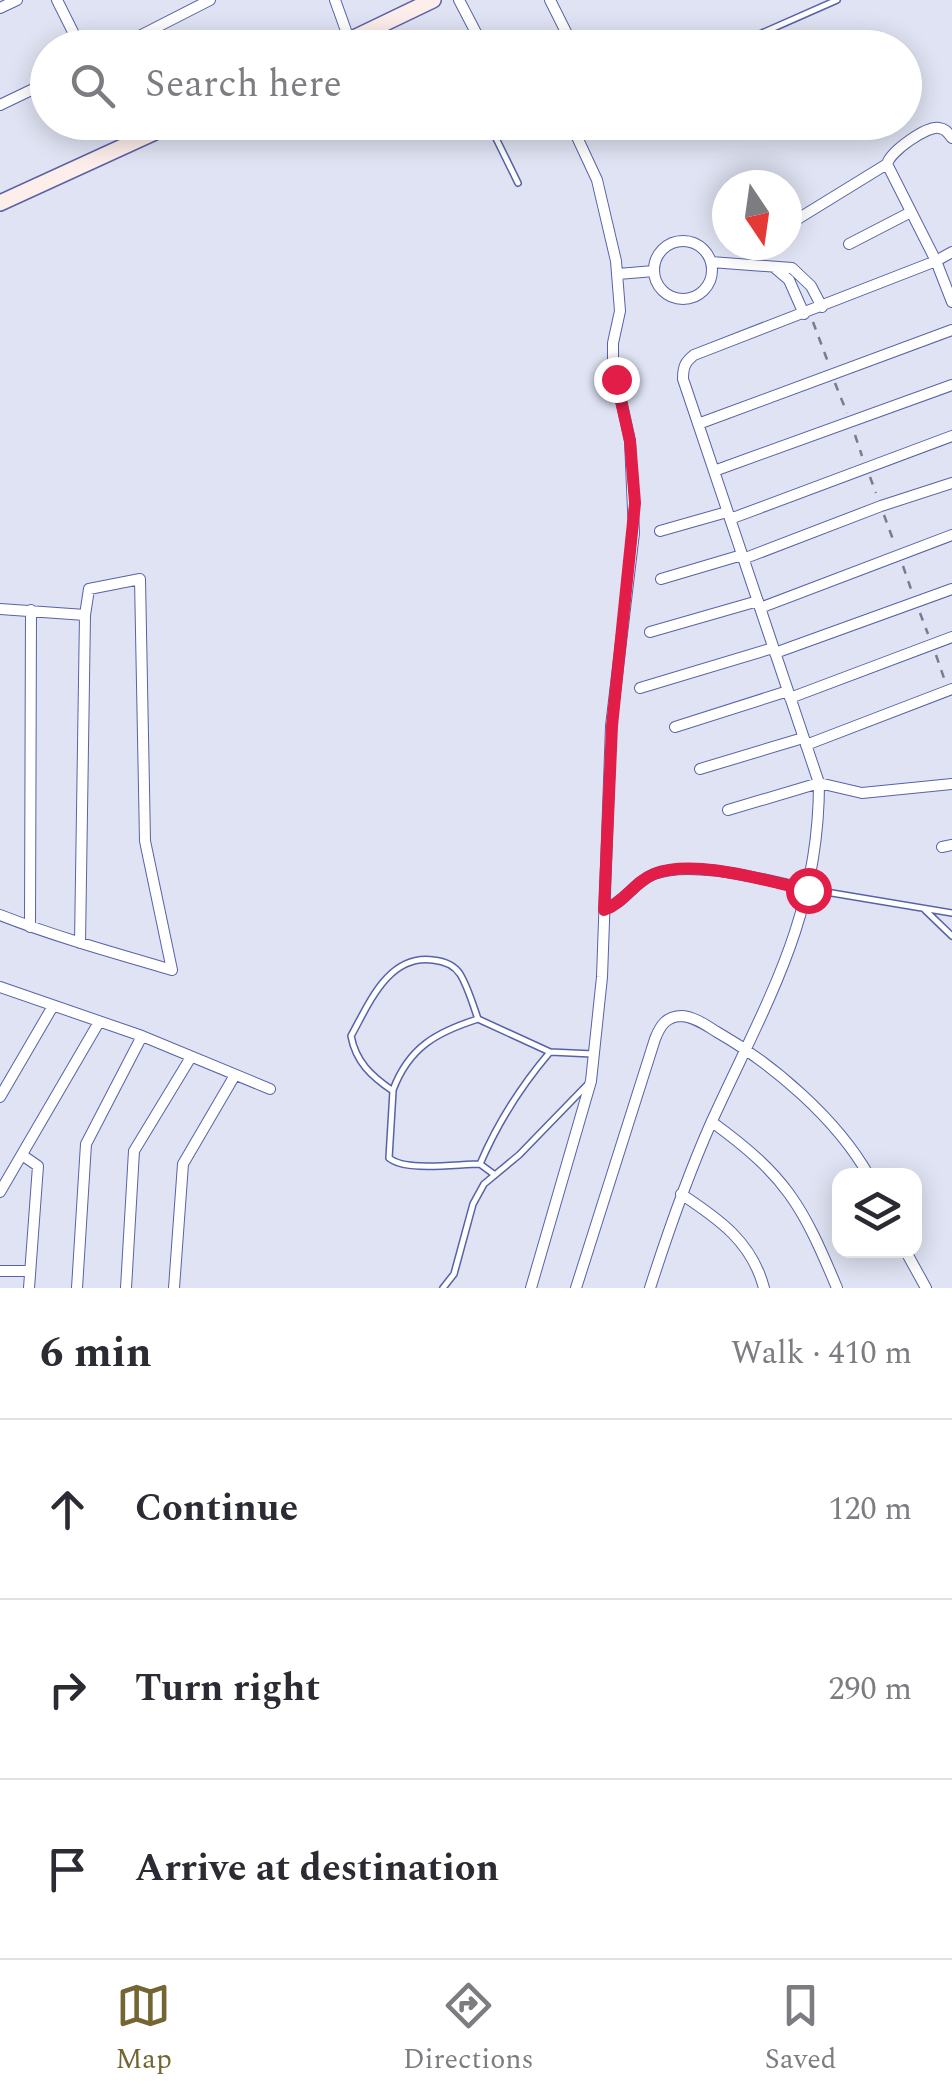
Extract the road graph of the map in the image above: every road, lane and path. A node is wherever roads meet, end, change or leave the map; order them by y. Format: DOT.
graph roads {
  1 [pos="17,0"];
  2 [pos="57,0"];
  3 [pos="210,0"];
  4 [pos="336,0"];
  5 [pos="433,0"];
  6 [pos="459,0"];
  7 [pos="550,0"];
  8 [pos="837,0"];
  9 [pos="0,8"];
  10 [pos="72,30"];
  11 [pos="151,30"];
  12 [pos="346,30"];
  13 [pos="370,30"];
  14 [pos="475,30"];
  15 [pos="565,30"];
  16 [pos="769,30"];
  17 [pos="30,91"];
  18 [pos="0,106"];
  19 [pos="922,135"];
  20 [pos="952,138"];
  21 [pos="127,140"];
  22 [pos="138,140"];
  23 [pos="497,140"];
  24 [pos="578,140"];
  25 [pos="913,140"];
  26 [pos="129,144"];
  27 [pos="888,164"];
  28 [pos="518,183"];
  29 [pos="0,203"];
  30 [pos="912,212"];
  31 [pos="802,216"];
  32 [pos="848,244"];
  33 [pos="952,252"];
  34 [pos="712,262"];
  35 [pos="936,262"];
  36 [pos="774,267"];
  37 [pos="654,271"];
  38 [pos="618,274"];
  39 [pos="952,302"];
  40 [pos="822,307"];
  41 [pos="806,313"];
  42 [pos="952,330"];
  43 [pos="832,373"];
  44 [pos="952,385"];
  45 [pos="849,420"];
  46 [pos="698,424"];
  47 [pos="952,436"];
  48 [pos="866,466"];
  49 [pos="714,471"];
  50 [pos="952,483"];
  51 [pos="881,506"];
  52 [pos="729,515"];
  53 [pos="660,531"];
  54 [pos="952,536"];
  55 [pos="743,557"];
  56 [pos="661,580"];
  57 [pos="952,588"];
  58 [pos="758,604"];
  59 [pos="0,609"];
  60 [pos="31,610"];
  61 [pos="85,615"];
  62 [pos="650,632"];
  63 [pos="952,637"];
  64 [pos="774,650"];
  65 [pos="640,688"];
  66 [pos="952,689"];
  67 [pos="789,695"];
  68 [pos="675,728"];
  69 [pos="804,741"];
  70 [pos="700,769"];
  71 [pos="819,783"];
  72 [pos="952,784"];
  73 [pos="728,810"];
  74 [pos="808,890"];
  75 [pos="923,907"];
  76 [pos="604,910"];
  77 [pos="952,913"];
  78 [pos="0,915"];
  79 [pos="30,927"];
  80 [pos="952,936"];
  81 [pos="80,943"];
  82 [pos="1,990"];
  83 [pos="52,1006"];
  84 [pos="478,1019"];
  85 [pos="99,1022"];
  86 [pos="142,1036"];
  87 [pos="748,1049"];
  88 [pos="550,1052"];
  89 [pos="593,1054"];
  90 [pos="191,1056"];
  91 [pos="235,1074"];
  92 [pos="591,1081"];
  93 [pos="270,1089"];
  94 [pos="393,1091"];
  95 [pos="0,1097"];
  96 [pos="712,1122"];
  97 [pos="22,1155"];
  98 [pos="480,1164"];
  99 [pos="863,1168"];
  100 [pos="495,1175"];
  101 [pos="0,1192"];
  102 [pos="681,1194"];
  103 [pos="909,1258"];
  104 [pos="0,1270"];
  105 [pos="30,1271"];
  106 [pos="28,1288"];
  107 [pos="76,1288"];
  108 [pos="126,1288"];
  109 [pos="174,1288"];
  110 [pos="443,1288"];
  111 [pos="531,1288"];
  112 [pos="576,1288"];
  113 [pos="650,1288"];
  114 [pos="764,1288"];
  115 [pos="837,1288"];
  116 [pos="926,1288"];
  1 -- 9 [label="street"];
  2 -- 10 [label="street"];
  3 -- 11 [label="street"];
  4 -- 12 [label="street"];
  5 -- 13 [label="main road"];
  6 -- 14 [label="street"];
  7 -- 15 [label="street"];
  8 -- 16 [label="lane"];
  17 -- 18 [label="street"];
  19 -- 20 [label="street"];
  21 -- 26 [label="street"];
  22 -- 26 [label="main road"];
  23 -- 28 [label="lane"];
  24 -- 38 [label="street"];
  25 -- 27 [label="street"];
  26 -- 29 [label="main road"];
  27 -- 30 [label="street"];
  27 -- 31 [label="street"];
  30 -- 32 [label="street"];
  30 -- 35 [label="street"];
  33 -- 35 [label="street"];
  34 -- 36 [label="street"];
  34 -- 37 [label="street"];
  34 -- 37 [label="street"];
  35 -- 39 [label="street"];
  35 -- 40 [label="street"];
  36 -- 40 [label="street"];
  36 -- 41 [label="street"];
  37 -- 38 [label="street"];
  38 -- 76 [label="street"];
  40 -- 41 [label="street"];
  41 -- 43 [label="path"];
  41 -- 46 [label="street"];
  42 -- 43 [label="street"];
  43 -- 45 [label="path"];
  43 -- 46 [label="street"];
  44 -- 45 [label="street"];
  45 -- 48 [label="path"];
  45 -- 49 [label="street"];
  46 -- 49 [label="street"];
  47 -- 48 [label="street"];
  48 -- 51 [label="path"];
  48 -- 52 [label="street"];
  49 -- 52 [label="street"];
  50 -- 51 [label="street"];
  51 -- 55 [label="street"];
  52 -- 53 [label="street"];
  52 -- 55 [label="street"];
  54 -- 58 [label="street"];
  55 -- 56 [label="street"];
  55 -- 58 [label="street"];
  57 -- 64 [label="street"];
  58 -- 62 [label="street"];
  58 -- 64 [label="street"];
  59 -- 60 [label="street"];
  60 -- 61 [label="street"];
  60 -- 79 [label="street"];
  61 -- 81 [label="street"];
  61 -- 81 [label="street"];
  63 -- 67 [label="street"];
  64 -- 65 [label="street"];
  64 -- 67 [label="street"];
  66 -- 69 [label="street"];
  67 -- 68 [label="street"];
  67 -- 69 [label="street"];
  69 -- 70 [label="street"];
  69 -- 71 [label="street"];
  71 -- 72 [label="street"];
  71 -- 73 [label="street"];
  71 -- 74 [label="street"];
  74 -- 75 [label="lane"];
  74 -- 76 [label="street"];
  74 -- 87 [label="street"];
  75 -- 77 [label="lane"];
  75 -- 80 [label="lane"];
  76 -- 89 [label="street"];
  78 -- 79 [label="street"];
  79 -- 81 [label="street"];
  82 -- 83 [label="street"];
  83 -- 85 [label="street"];
  83 -- 95 [label="street"];
  84 -- 88 [label="lane"];
  84 -- 94 [label="lane"];
  84 -- 94 [label="lane"];
  85 -- 86 [label="street"];
  85 -- 97 [label="street"];
  86 -- 90 [label="street"];
  86 -- 107 [label="street"];
  87 -- 96 [label="street"];
  87 -- 99 [label="street"];
  87 -- 112 [label="street"];
  88 -- 89 [label="lane"];
  88 -- 98 [label="lane"];
  89 -- 92 [label="street"];
  90 -- 91 [label="street"];
  90 -- 108 [label="street"];
  91 -- 93 [label="street"];
  91 -- 109 [label="street"];
  92 -- 100 [label="lane"];
  92 -- 111 [label="street"];
  94 -- 98 [label="lane"];
  96 -- 102 [label="street"];
  96 -- 115 [label="street"];
  97 -- 101 [label="street"];
  97 -- 105 [label="street"];
  98 -- 100 [label="lane"];
  100 -- 110 [label="lane"];
  102 -- 113 [label="street"];
  102 -- 114 [label="street"];
  103 -- 116 [label="street"];
  104 -- 105 [label="street"];
  105 -- 106 [label="street"];
}
